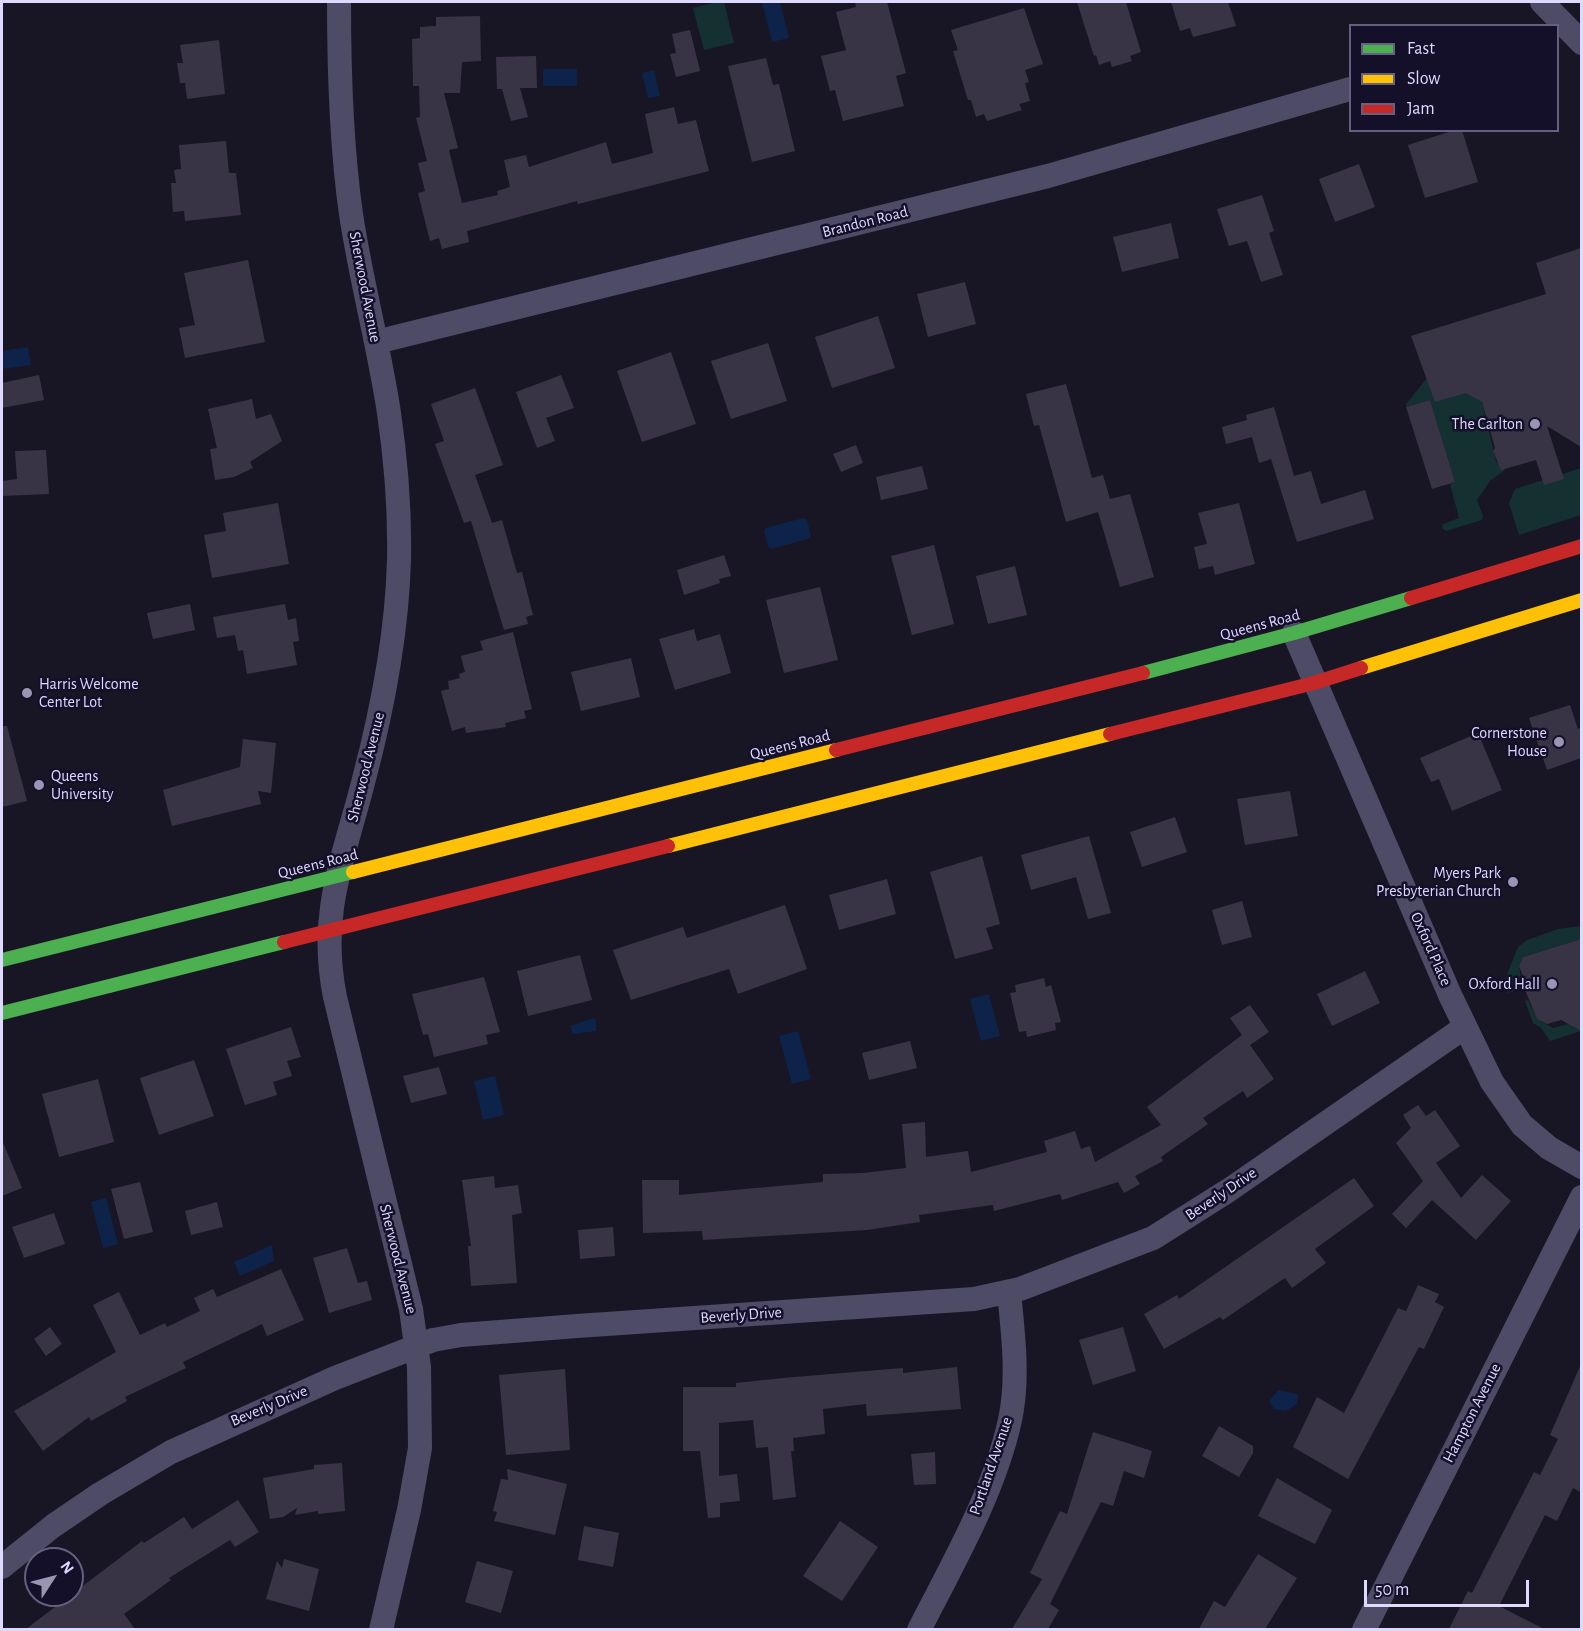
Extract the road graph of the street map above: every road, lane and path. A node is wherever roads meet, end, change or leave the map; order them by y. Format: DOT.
graph roads {
  1 [pos="339,2"];
  2 [pos="1543,13"];
  3 [pos="1557,24"];
  4 [pos="1559,26"];
  5 [pos="1581,43"];
  6 [pos="1349,89"];
  7 [pos="376,342"];
  8 [pos="1581,546"];
  9 [pos="1581,600"];
  10 [pos="1294,633"];
  11 [pos="1314,683"];
  12 [pos="336,876"];
  13 [pos="329,932"];
  14 [pos="2,960"];
  15 [pos="2,1013"];
  16 [pos="1465,1027"];
  17 [pos="1581,1167"];
  18 [pos="1581,1197"];
  19 [pos="1009,1292"];
  20 [pos="417,1345"];
  21 [pos="2,1567"];
  22 [pos="381,1629"];
  23 [pos="919,1629"];
  24 [pos="1364,1629"];
  1 -- 7 [label="street, Sherwood Avenue"];
  2 -- 3 [label="street"];
  4 -- 5 [label="street"];
  6 -- 7 [label="street, Brandon Road"];
  7 -- 12 [label="street, Sherwood Avenue"];
  8 -- 10 [label="street, Queens Road"];
  9 -- 11 [label="street"];
  10 -- 11 [label="street, Oxford Place"];
  10 -- 12 [label="street, Queens Road"];
  11 -- 13 [label="street"];
  11 -- 16 [label="street, Oxford Place"];
  12 -- 13 [label="street, Sherwood Avenue"];
  12 -- 14 [label="street, Queens Road"];
  13 -- 15 [label="street"];
  13 -- 20 [label="street, Sherwood Avenue"];
  16 -- 17 [label="street, Oxford Place"];
  16 -- 19 [label="street, Beverly Drive"];
  18 -- 24 [label="street, Hampton Avenue"];
  19 -- 20 [label="street, Beverly Drive"];
  19 -- 23 [label="street, Portland Avenue"];
  20 -- 21 [label="street, Beverly Drive"];
  20 -- 22 [label="street, Sherwood Avenue"];
}
